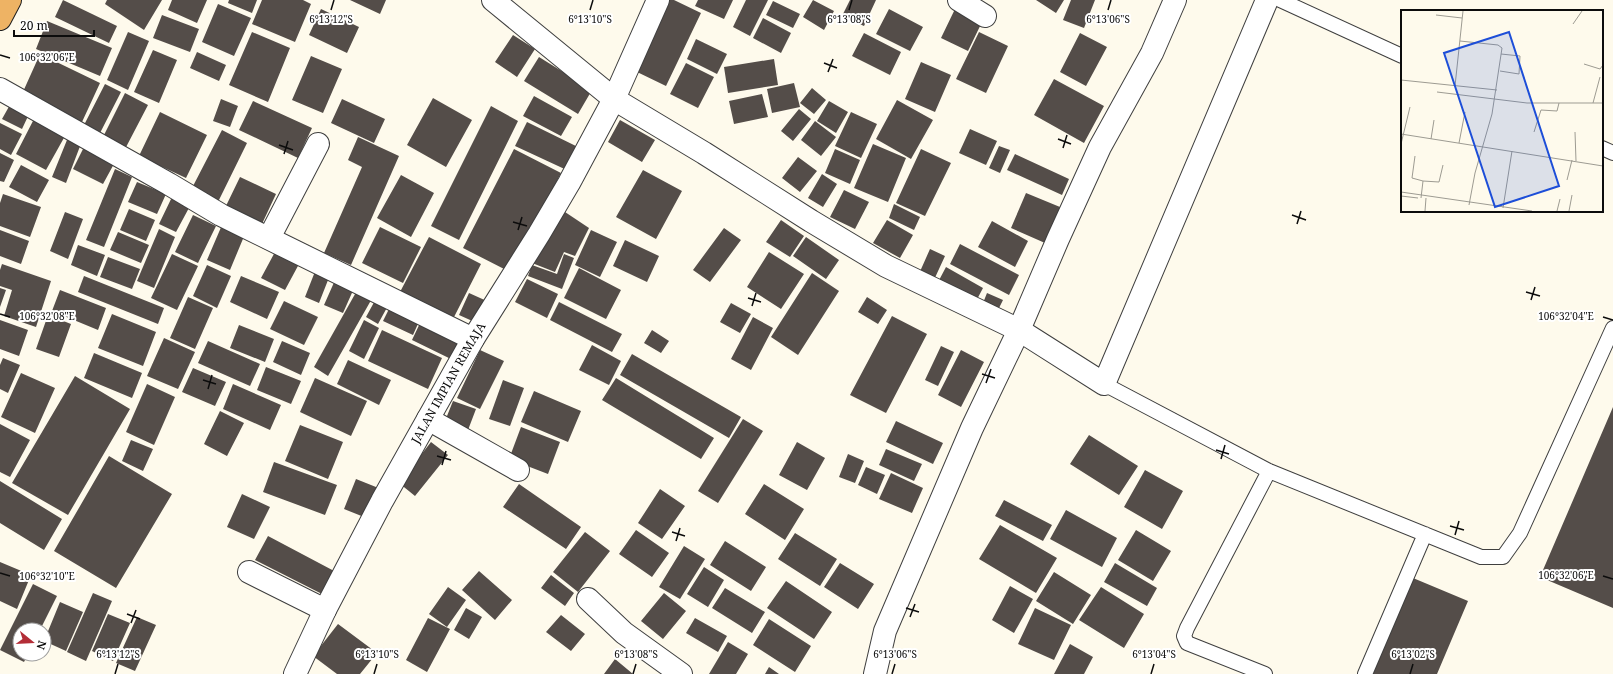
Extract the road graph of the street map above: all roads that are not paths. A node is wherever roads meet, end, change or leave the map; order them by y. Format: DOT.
graph roads {
  1 [pos="10,0"];
  2 [pos="493,0"];
  3 [pos="658,0"];
  4 [pos="958,0"];
  5 [pos="1175,0"];
  6 [pos="1267,0"];
  7 [pos="1280,0"];
  8 [pos="985,16"];
  9 [pos="0,19"];
  10 [pos="1401,56"];
  11 [pos="0,89"];
  12 [pos="614,99"];
  13 [pos="318,144"];
  14 [pos="1603,148"];
  15 [pos="1613,153"];
  16 [pos="269,238"];
  17 [pos="1613,328"];
  18 [pos="1020,330"];
  19 [pos="473,339"];
  20 [pos="1104,384"];
  21 [pos="428,419"];
  22 [pos="518,470"];
  23 [pos="1270,471"];
  24 [pos="1425,534"];
  25 [pos="249,572"];
  26 [pos="588,599"];
  27 [pos="325,610"];
  28 [pos="295,674"];
  29 [pos="681,674"];
  30 [pos="875,674"];
  31 [pos="1265,674"];
  32 [pos="1365,674"];
  1 -- 9 [label="highway"];
  2 -- 12 [label="street"];
  3 -- 12 [label="street, JALAN IMPIAN REMAJA"];
  4 -- 8 [label="street"];
  5 -- 18 [label="street"];
  6 -- 20 [label="street"];
  7 -- 10 [label="lane"];
  11 -- 16 [label="street"];
  12 -- 18 [label="street"];
  12 -- 19 [label="street, JALAN IMPIAN REMAJA"];
  13 -- 16 [label="street"];
  14 -- 15 [label="lane"];
  16 -- 19 [label="street"];
  17 -- 24 [label="lane"];
  18 -- 20 [label="street"];
  18 -- 30 [label="street"];
  19 -- 21 [label="street, JALAN IMPIAN REMAJA"];
  20 -- 23 [label="lane"];
  21 -- 22 [label="street"];
  21 -- 27 [label="street, JALAN IMPIAN REMAJA"];
  23 -- 24 [label="lane"];
  23 -- 31 [label="lane"];
  24 -- 32 [label="lane"];
  25 -- 27 [label="street"];
  26 -- 29 [label="street"];
  27 -- 28 [label="street, JALAN IMPIAN REMAJA"];
}
